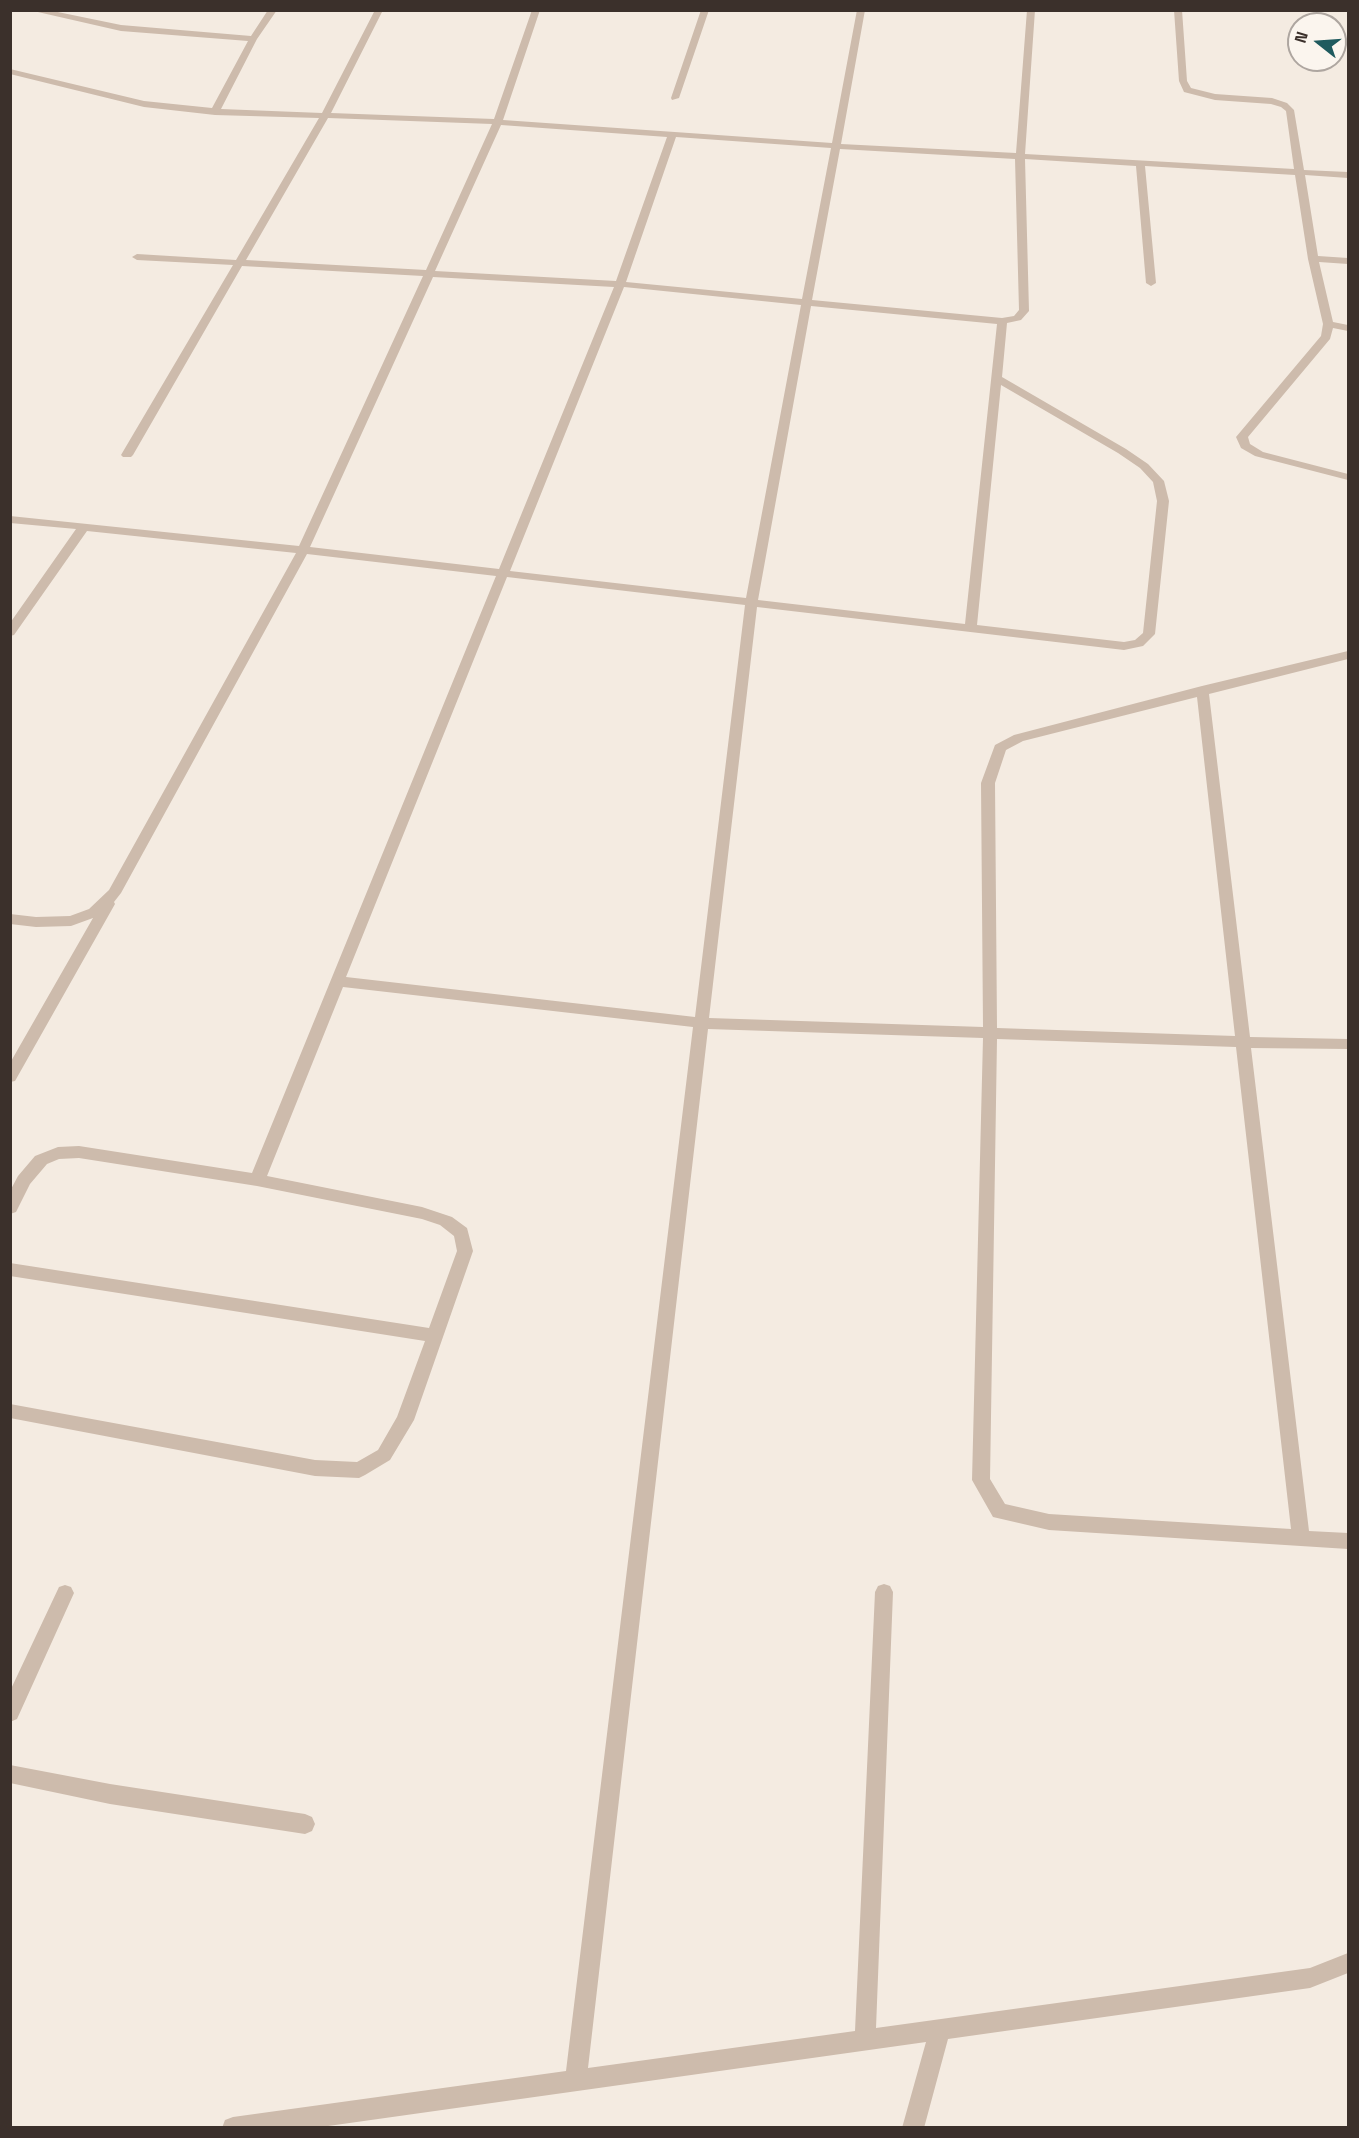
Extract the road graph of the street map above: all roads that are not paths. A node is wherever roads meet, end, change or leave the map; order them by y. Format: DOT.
graph roads {
  1 [pos="33,10"];
  2 [pos="273,10"];
  3 [pos="379,10"];
  4 [pos="536,10"];
  5 [pos="705,10"];
  6 [pos="861,10"];
  7 [pos="1031,10"];
  8 [pos="1178,10"];
  9 [pos="253,39"];
  10 [pos="10,70"];
  11 [pos="675,98"];
  12 [pos="215,112"];
  13 [pos="325,116"];
  14 [pos="498,122"];
  15 [pos="672,135"];
  16 [pos="835,146"];
  17 [pos="1020,157"];
  18 [pos="1140,163"];
  19 [pos="1301,172"];
  20 [pos="1348,175"];
  21 [pos="136,256"];
  22 [pos="1313,259"];
  23 [pos="1348,261"];
  24 [pos="239,263"];
  25 [pos="428,274"];
  26 [pos="1151,283"];
  27 [pos="620,284"];
  28 [pos="808,303"];
  29 [pos="1002,321"];
  30 [pos="1328,324"];
  31 [pos="1348,328"];
  32 [pos="996,378"];
  33 [pos="127,455"];
  34 [pos="1348,477"];
  35 [pos="10,519"];
  36 [pos="84,527"];
  37 [pos="303,550"];
  38 [pos="503,573"];
  39 [pos="751,603"];
  40 [pos="971,628"];
  41 [pos="10,632"];
  42 [pos="1348,655"];
  43 [pos="1202,690"];
  44 [pos="114,893"];
  45 [pos="10,919"];
  46 [pos="337,981"];
  47 [pos="702,1023"];
  48 [pos="990,1034"];
  49 [pos="1243,1042"];
  50 [pos="1348,1044"];
  51 [pos="10,1077"];
  52 [pos="257,1180"];
  53 [pos="10,1208"];
  54 [pos="10,1269"];
  55 [pos="435,1336"];
  56 [pos="10,1411"];
  57 [pos="1301,1538"];
  58 [pos="1348,1541"];
  59 [pos="884,1592"];
  60 [pos="66,1593"];
  61 [pos="10,1713"];
  62 [pos="10,1774"];
  63 [pos="305,1824"];
  64 [pos="1348,1962"];
  65 [pos="940,2028"];
  66 [pos="865,2039"];
  67 [pos="576,2080"];
  68 [pos="233,2127"];
  69 [pos="913,2127"];
  1 -- 9 [label="street"];
  2 -- 9 [label="street"];
  3 -- 13 [label="street"];
  4 -- 14 [label="street"];
  5 -- 11 [label="street"];
  6 -- 16 [label="street"];
  7 -- 17 [label="street"];
  8 -- 19 [label="street"];
  9 -- 12 [label="street"];
  10 -- 12 [label="street"];
  12 -- 13 [label="street"];
  13 -- 14 [label="street"];
  13 -- 24 [label="street"];
  14 -- 15 [label="street"];
  14 -- 25 [label="street"];
  15 -- 16 [label="street"];
  15 -- 27 [label="street"];
  16 -- 17 [label="street"];
  16 -- 28 [label="street"];
  17 -- 18 [label="street"];
  17 -- 29 [label="street"];
  18 -- 19 [label="street"];
  18 -- 26 [label="street"];
  19 -- 20 [label="street"];
  19 -- 22 [label="street"];
  21 -- 24 [label="street"];
  22 -- 23 [label="street"];
  22 -- 30 [label="street"];
  24 -- 25 [label="street"];
  24 -- 33 [label="street"];
  25 -- 27 [label="street"];
  25 -- 37 [label="street"];
  27 -- 28 [label="street"];
  27 -- 38 [label="street"];
  28 -- 29 [label="street"];
  28 -- 39 [label="street"];
  29 -- 32 [label="street"];
  30 -- 31 [label="street"];
  30 -- 34 [label="street"];
  32 -- 40 [label="street"];
  32 -- 40 [label="street"];
  35 -- 36 [label="street"];
  36 -- 37 [label="street"];
  36 -- 41 [label="street"];
  37 -- 38 [label="street"];
  37 -- 44 [label="street"];
  38 -- 39 [label="street"];
  38 -- 46 [label="street"];
  39 -- 40 [label="street"];
  39 -- 47 [label="street"];
  42 -- 43 [label="street"];
  43 -- 48 [label="street"];
  43 -- 49 [label="street"];
  44 -- 45 [label="street"];
  44 -- 51 [label="street"];
  46 -- 47 [label="street"];
  46 -- 52 [label="street"];
  47 -- 48 [label="street"];
  47 -- 67 [label="street"];
  48 -- 49 [label="street"];
  48 -- 57 [label="street"];
  49 -- 50 [label="street"];
  49 -- 57 [label="street"];
  52 -- 53 [label="street"];
  52 -- 55 [label="street"];
  54 -- 55 [label="street"];
  55 -- 56 [label="street"];
  57 -- 58 [label="street"];
  59 -- 66 [label="street"];
  60 -- 61 [label="street"];
  62 -- 63 [label="street"];
  64 -- 65 [label="street"];
  65 -- 66 [label="street"];
  65 -- 69 [label="street"];
  66 -- 67 [label="street"];
  67 -- 68 [label="street"];
}
